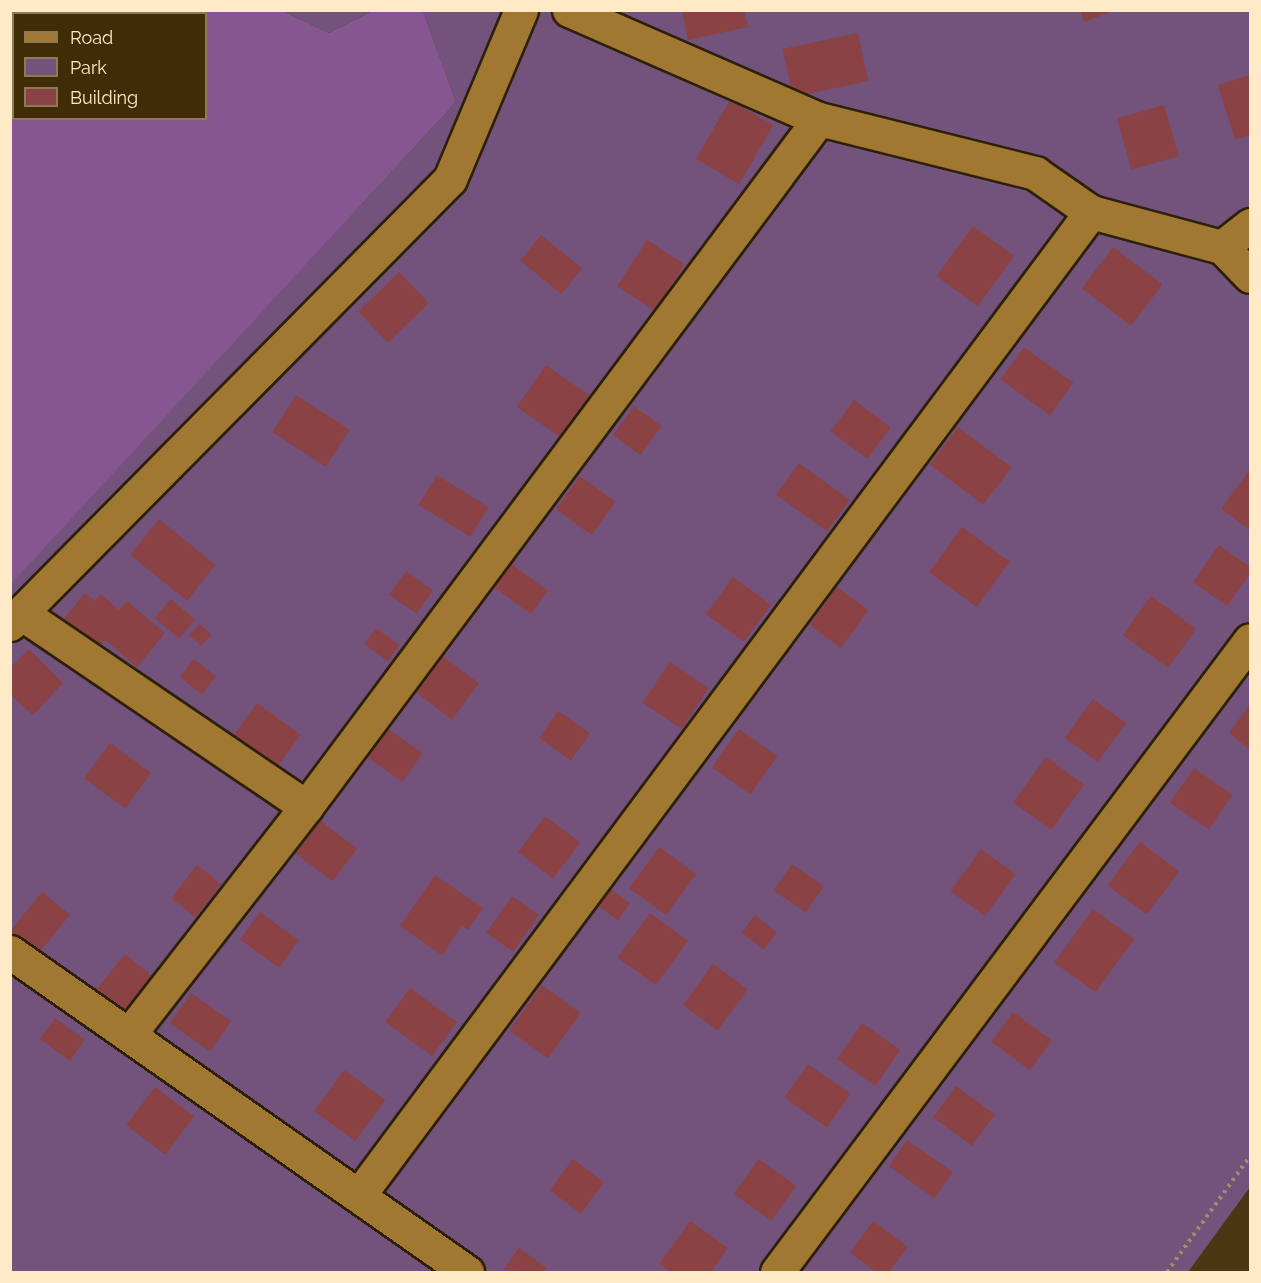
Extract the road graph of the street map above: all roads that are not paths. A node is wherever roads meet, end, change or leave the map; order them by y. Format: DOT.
graph roads {
  1 [pos="521,10"];
  2 [pos="569,10"];
  3 [pos="819,119"];
  4 [pos="1091,212"];
  5 [pos="1251,225"];
  6 [pos="1222,247"];
  7 [pos="1251,276"];
  8 [pos="16,618"];
  9 [pos="1251,640"];
  10 [pos="306,807"];
  11 [pos="10,952"];
  12 [pos="130,1033"];
  13 [pos="359,1194"];
  14 [pos="467,1272"];
  15 [pos="777,1272"];
  1 -- 8 [label="street"];
  2 -- 3 [label="street"];
  3 -- 4 [label="street"];
  3 -- 10 [label="street"];
  4 -- 6 [label="street"];
  4 -- 13 [label="street"];
  5 -- 6 [label="street"];
  6 -- 7 [label="street"];
  8 -- 10 [label="street"];
  9 -- 15 [label="street"];
  10 -- 12 [label="street"];
  11 -- 12 [label="street"];
  12 -- 13 [label="street"];
  13 -- 14 [label="street"];
}
